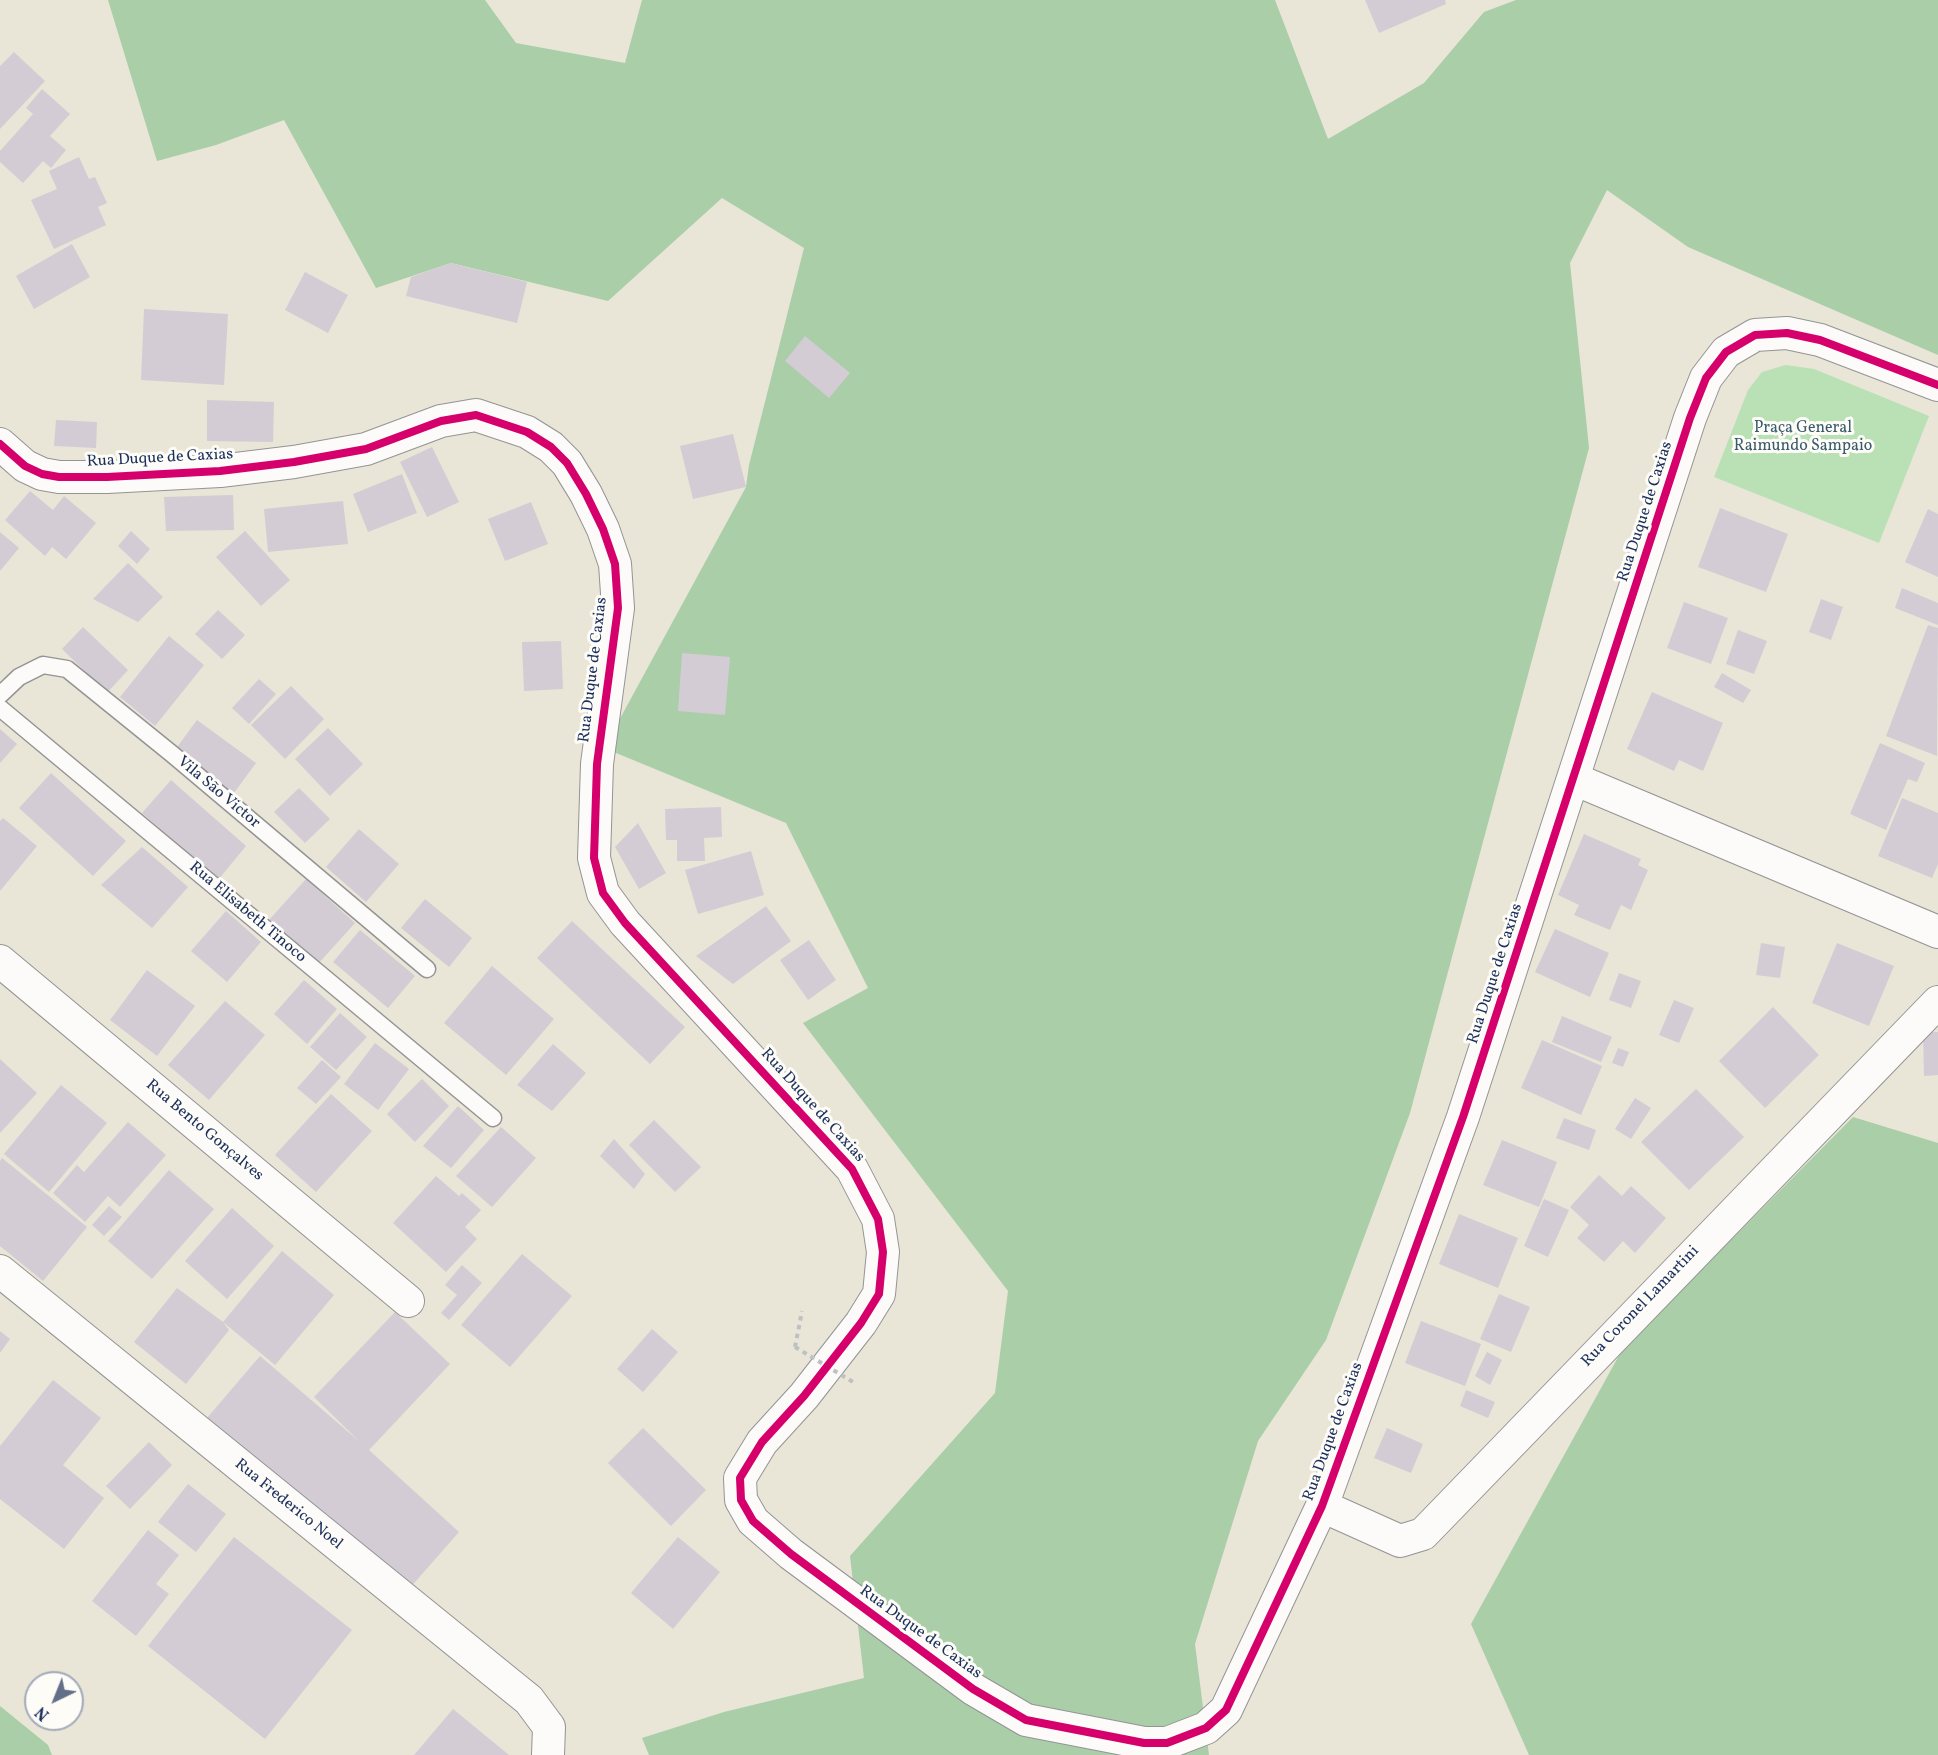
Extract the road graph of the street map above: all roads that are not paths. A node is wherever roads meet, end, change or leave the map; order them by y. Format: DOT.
graph roads {
  1 [pos="1938,385"];
  2 [pos="0,444"];
  3 [pos="0,695"];
  4 [pos="0,708"];
  5 [pos="1574,779"];
  6 [pos="1938,932"];
  7 [pos="0,961"];
  8 [pos="427,969"];
  9 [pos="1938,1002"];
  10 [pos="493,1118"];
  11 [pos="0,1271"];
  12 [pos="408,1301"];
  13 [pos="1322,1506"];
  14 [pos="548,1755"];
  1 -- 5 [label="street, Rua Duque de Caxias"];
  2 -- 13 [label="street, Rua Duque de Caxias"];
  3 -- 8 [label="lane, Vila São Victor"];
  4 -- 10 [label="lane, Rua Elisabeth Tinoco"];
  5 -- 6 [label="street"];
  5 -- 13 [label="street, Rua Duque de Caxias"];
  7 -- 12 [label="street, Rua Bento Gonçalves"];
  9 -- 13 [label="street, Rua Coronel Lamartini"];
  11 -- 14 [label="street, Rua Frederico Noel"];
}
